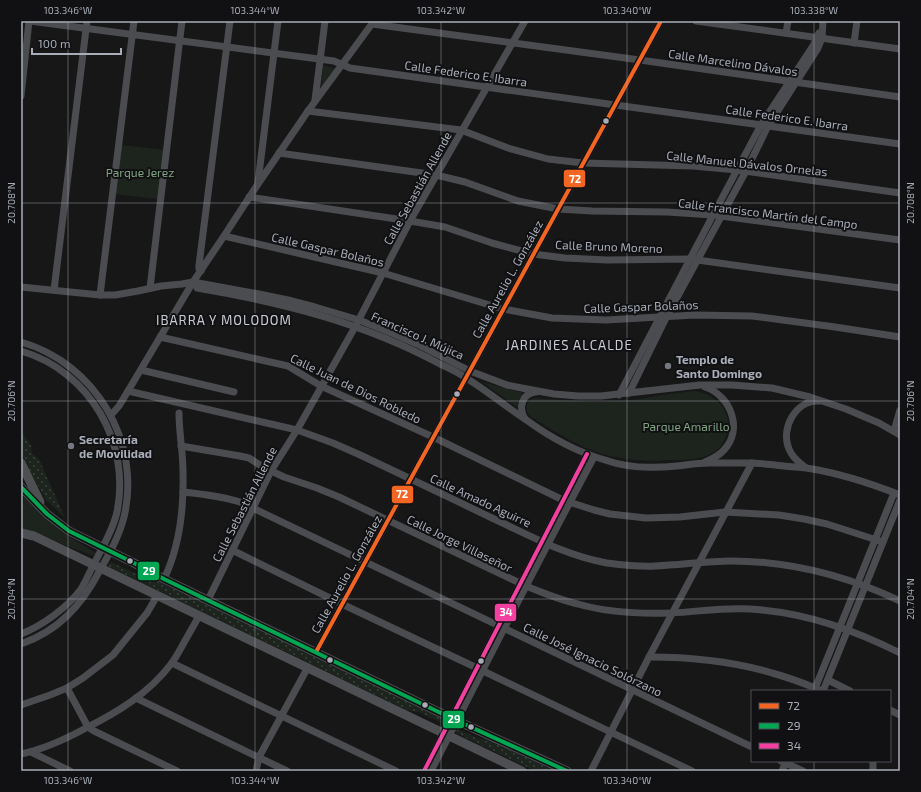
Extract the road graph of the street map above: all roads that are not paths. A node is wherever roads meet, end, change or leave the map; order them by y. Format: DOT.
graph roads {
  1 [pos="30,21"];
  2 [pos="134,21"];
  3 [pos="182,21"];
  4 [pos="230,21"];
  5 [pos="278,21"];
  6 [pos="325,21"];
  7 [pos="525,21"];
  8 [pos="661,21"];
  9 [pos="696,21"];
  10 [pos="788,21"];
  11 [pos="857,21"];
  12 [pos="372,22"];
  13 [pos="718,22"];
  14 [pos="823,23"];
  15 [pos="86,25"];
  16 [pos="753,25"];
  17 [pos="786,33"];
  18 [pos="132,34"];
  19 [pos="820,38"];
  20 [pos="180,41"];
  21 [pos="512,43"];
  22 [pos="854,43"];
  23 [pos="226,47"];
  24 [pos="900,49"];
  25 [pos="274,53"];
  26 [pos="320,59"];
  27 [pos="640,60"];
  28 [pos="342,64"];
  29 [pos="793,82"];
  30 [pos="487,87"];
  31 [pos="21,96"];
  32 [pos="900,97"];
  33 [pos="315,101"];
  34 [pos="615,104"];
  35 [pos="308,110"];
  36 [pos="765,126"];
  37 [pos="461,130"];
  38 [pos="900,144"];
  39 [pos="279,153"];
  40 [pos="583,163"];
  41 [pos="737,170"];
  42 [pos="746,172"];
  43 [pos="436,175"];
  44 [pos="258,184"];
  45 [pos="900,193"];
  46 [pos="249,197"];
  47 [pos="558,209"];
  48 [pos="713,215"];
  49 [pos="721,216"];
  50 [pos="410,221"];
  51 [pos="224,236"];
  52 [pos="900,240"];
  53 [pos="533,254"];
  54 [pos="694,260"];
  55 [pos="201,271"];
  56 [pos="383,273"];
  57 [pos="191,285"];
  58 [pos="21,287"];
  59 [pos="150,288"];
  60 [pos="900,288"];
  61 [pos="54,290"];
  62 [pos="100,295"];
  63 [pos="503,309"];
  64 [pos="668,316"];
  65 [pos="659,317"];
  66 [pos="357,323"];
  67 [pos="160,337"];
  68 [pos="900,337"];
  69 [pos="21,342"];
  70 [pos="21,351"];
  71 [pos="141,370"];
  72 [pos="468,374"];
  73 [pos="700,385"];
  74 [pos="321,386"];
  75 [pos="128,391"];
  76 [pos="234,392"];
  77 [pos="540,392"];
  78 [pos="629,393"];
  79 [pos="619,394"];
  80 [pos="827,402"];
  81 [pos="900,410"];
  82 [pos="179,413"];
  83 [pos="111,415"];
  84 [pos="526,420"];
  85 [pos="297,430"];
  86 [pos="897,433"];
  87 [pos="433,437"];
  88 [pos="181,446"];
  89 [pos="587,454"];
  90 [pos="594,457"];
  91 [pos="21,463"];
  92 [pos="702,463"];
  93 [pos="752,463"];
  94 [pos="806,468"];
  95 [pos="271,471"];
  96 [pos="410,479"];
  97 [pos="21,487"];
  98 [pos="183,492"];
  99 [pos="897,494"];
  100 [pos="900,500"];
  101 [pos="566,501"];
  102 [pos="252,508"];
  103 [pos="44,511"];
  104 [pos="725,512"];
  105 [pos="388,520"];
  106 [pos="21,533"];
  107 [pos="875,539"];
  108 [pos="883,542"];
  109 [pos="545,543"];
  110 [pos="106,550"];
  111 [pos="232,550"];
  112 [pos="365,562"];
  113 [pos="698,563"];
  114 [pos="97,567"];
  115 [pos="164,579"];
  116 [pos="858,583"];
  117 [pos="523,585"];
  118 [pos="866,586"];
  119 [pos="158,596"];
  120 [pos="208,600"];
  121 [pos="900,601"];
  122 [pos="342,604"];
  123 [pos="672,613"];
  124 [pos="199,616"];
  125 [pos="501,627"];
  126 [pos="840,627"];
  127 [pos="848,630"];
  128 [pos="21,634"];
  129 [pos="21,644"];
  130 [pos="316,652"];
  131 [pos="900,653"];
  132 [pos="649,657"];
  133 [pos="172,663"];
  134 [pos="308,668"];
  135 [pos="480,669"];
  136 [pos="828,680"];
  137 [pos="67,688"];
  138 [pos="814,689"];
  139 [pos="632,690"];
  140 [pos="823,690"];
  141 [pos="848,690"];
  142 [pos="136,698"];
  143 [pos="21,705"];
  144 [pos="891,710"];
  145 [pos="900,715"];
  146 [pos="281,716"];
  147 [pos="454,720"];
  148 [pos="88,727"];
  149 [pos="611,732"];
  150 [pos="446,734"];
  151 [pos="751,747"];
  152 [pos="31,752"];
  153 [pos="21,754"];
  154 [pos="259,757"];
  155 [pos="784,762"];
  156 [pos="793,766"];
  157 [pos="70,771"];
  158 [pos="177,771"];
  159 [pos="256,771"];
  160 [pos="287,771"];
  161 [pos="396,771"];
  162 [pos="424,771"];
  163 [pos="431,771"];
  164 [pos="522,771"];
  165 [pos="567,771"];
  166 [pos="591,771"];
  167 [pos="692,771"];
  168 [pos="782,771"];
  169 [pos="803,771"];
  1 -- 15 [label="street, Calle Federico E. Ibarra"];
  1 -- 31 [label="street"];
  2 -- 18 [label="street"];
  3 -- 20 [label="street"];
  4 -- 23 [label="street"];
  5 -- 25 [label="street"];
  6 -- 26 [label="street"];
  7 -- 21 [label="street, Calle Sebastián Allende"];
  8 -- 27 [label="street, Calle Aurelio L. González"];
  9 -- 13 [label="street"];
  10 -- 17 [label="street"];
  11 -- 22 [label="street"];
  12 -- 21 [label="street, Calle Marcelino Dávalos"];
  12 -- 28 [label="street"];
  13 -- 16 [label="street"];
  14 -- 19 [label="street"];
  15 -- 18 [label="street, Calle Federico E. Ibarra"];
  15 -- 61 [label="street"];
  16 -- 17 [label="street"];
  17 -- 19 [label="street"];
  18 -- 20 [label="street, Calle Federico E. Ibarra"];
  18 -- 62 [label="street"];
  19 -- 22 [label="street"];
  19 -- 29 [label="street"];
  20 -- 23 [label="street, Calle Federico E. Ibarra"];
  20 -- 59 [label="street"];
  21 -- 27 [label="street, Calle Marcelino Dávalos"];
  21 -- 30 [label="street, Calle Sebastián Allende"];
  22 -- 24 [label="street"];
  23 -- 25 [label="street, Calle Federico E. Ibarra"];
  23 -- 55 [label="street"];
  25 -- 26 [label="street, Calle Federico E. Ibarra"];
  25 -- 44 [label="street"];
  26 -- 28 [label="street, Calle Federico E. Ibarra"];
  26 -- 33 [label="street"];
  27 -- 29 [label="street, Calle Marcelino Dávalos"];
  27 -- 34 [label="street, Calle Aurelio L. González"];
  28 -- 30 [label="street, Calle Federico E. Ibarra"];
  28 -- 33 [label="street"];
  29 -- 32 [label="street, Calle Marcelino Dávalos"];
  29 -- 36 [label="street"];
  30 -- 34 [label="street, Calle Federico E. Ibarra"];
  30 -- 37 [label="street, Calle Sebastián Allende"];
  33 -- 35 [label="street"];
  34 -- 36 [label="street, Calle Federico E. Ibarra"];
  34 -- 40 [label="street, Calle Aurelio L. González"];
  35 -- 37 [label="street, Calle Manuel Dávalos Ornelas"];
  35 -- 39 [label="street"];
  36 -- 38 [label="street, Calle Federico E. Ibarra"];
  36 -- 41 [label="street"];
  36 -- 42 [label="street"];
  37 -- 40 [label="street, Calle Manuel Dávalos Ornelas"];
  37 -- 43 [label="street, Calle Sebastián Allende"];
  39 -- 43 [label="street, Calle Francisco Martín del Campo"];
  39 -- 44 [label="street"];
  40 -- 41 [label="street, Calle Manuel Dávalos Ornelas"];
  40 -- 47 [label="street, Calle Aurelio L. González"];
  41 -- 42 [label="street, Calle Manuel Dávalos Ornelas"];
  41 -- 48 [label="street"];
  42 -- 45 [label="street, Calle Manuel Dávalos Ornelas"];
  42 -- 49 [label="street"];
  43 -- 47 [label="street, Calle Francisco Martín del Campo"];
  43 -- 50 [label="street, Calle Sebastián Allende"];
  44 -- 46 [label="street"];
  46 -- 50 [label="street, Calle Bruno Moreno"];
  46 -- 51 [label="street"];
  47 -- 48 [label="street, Calle Francisco Martín del Campo"];
  47 -- 53 [label="street, Calle Aurelio L. González"];
  48 -- 49 [label="street, Calle Francisco Martín del Campo"];
  48 -- 54 [label="street"];
  49 -- 52 [label="street, Calle Francisco Martín del Campo"];
  49 -- 54 [label="street"];
  50 -- 53 [label="street, Calle Bruno Moreno"];
  50 -- 56 [label="street, Calle Sebastián Allende"];
  51 -- 55 [label="street"];
  51 -- 56 [label="street, Calle Gaspar Bolaños"];
  53 -- 54 [label="street, Calle Bruno Moreno"];
  53 -- 63 [label="street, Calle Aurelio L. González"];
  54 -- 60 [label="street, Calle Bruno Moreno"];
  54 -- 64 [label="street"];
  54 -- 65 [label="street"];
  55 -- 57 [label="street"];
  56 -- 63 [label="street, Calle Gaspar Bolaños"];
  56 -- 66 [label="street, Calle Sebastián Allende"];
  57 -- 59 [label="street"];
  57 -- 66 [label="street, Francisco J. Mújica"];
  57 -- 67 [label="street"];
  58 -- 61 [label="street"];
  59 -- 62 [label="street"];
  61 -- 62 [label="street"];
  63 -- 65 [label="street, Calle Gaspar Bolaños"];
  63 -- 72 [label="street, Calle Aurelio L. González"];
  64 -- 65 [label="street, Calle Gaspar Bolaños"];
  64 -- 68 [label="street, Calle Gaspar Bolaños"];
  64 -- 78 [label="street"];
  65 -- 79 [label="street"];
  66 -- 72 [label="street, Francisco J. Mújica"];
  66 -- 74 [label="street, Calle Sebastián Allende"];
  67 -- 71 [label="street"];
  67 -- 74 [label="street, Calle Juan de Dios Robledo"];
  69 -- 83 [label="street"];
  70 -- 110 [label="street"];
  71 -- 75 [label="street"];
  71 -- 76 [label="street"];
  72 -- 77 [label="street, Francisco J. Mújica"];
  72 -- 84 [label="street"];
  72 -- 87 [label="street, Calle Aurelio L. González"];
  73 -- 78 [label="street, Francisco J. Mújica"];
  73 -- 80 [label="street, Francisco J. Mújica"];
  73 -- 92 [label="street"];
  74 -- 85 [label="street, Calle Sebastián Allende"];
  74 -- 87 [label="street, Calle Juan de Dios Robledo"];
  75 -- 83 [label="street"];
  75 -- 85 [label="street, Calle Amado Aguirre"];
  77 -- 79 [label="street, Francisco J. Mújica"];
  77 -- 84 [label="street"];
  78 -- 79 [label="street, Francisco J. Mújica"];
  80 -- 86 [label="street, Francisco J. Mújica"];
  80 -- 94 [label="street"];
  81 -- 86 [label="street"];
  82 -- 88 [label="street"];
  83 -- 110 [label="street"];
  84 -- 89 [label="street"];
  85 -- 95 [label="street, Calle Sebastián Allende"];
  85 -- 96 [label="street, Calle Amado Aguirre"];
  87 -- 96 [label="street, Calle Aurelio L. González"];
  87 -- 101 [label="street, Calle Juan de Dios Robledo"];
  88 -- 95 [label="street, Calle Jorge Villaseñor"];
  88 -- 98 [label="street"];
  89 -- 90 [label="street"];
  89 -- 101 [label="street"];
  90 -- 92 [label="street"];
  90 -- 101 [label="street"];
  91 -- 103 [label="main road"];
  92 -- 93 [label="street"];
  93 -- 94 [label="street"];
  93 -- 104 [label="street"];
  94 -- 99 [label="street"];
  95 -- 102 [label="street, Calle Sebastián Allende"];
  95 -- 105 [label="street, Calle Jorge Villaseñor"];
  96 -- 105 [label="street, Calle Aurelio L. González"];
  96 -- 109 [label="street, Calle Amado Aguirre"];
  97 -- 103 [label="main road"];
  98 -- 102 [label="street, Calle José Ignacio Solórzano"];
  98 -- 115 [label="street"];
  99 -- 107 [label="street"];
  100 -- 108 [label="street"];
  101 -- 104 [label="street, Calle Juan de Dios Robledo"];
  101 -- 109 [label="street"];
  102 -- 111 [label="street, Calle Sebastián Allende"];
  102 -- 112 [label="street, Calle José Ignacio Solórzano"];
  103 -- 110 [label="main road"];
  104 -- 107 [label="street, Calle Juan de Dios Robledo"];
  104 -- 113 [label="street"];
  105 -- 112 [label="street, Calle Aurelio L. González"];
  105 -- 117 [label="street, Calle Jorge Villaseñor"];
  106 -- 114 [label="main road"];
  107 -- 108 [label="street, Calle Juan de Dios Robledo"];
  107 -- 116 [label="street"];
  108 -- 118 [label="street"];
  109 -- 113 [label="street, Calle Amado Aguirre"];
  109 -- 117 [label="street"];
  110 -- 114 [label="street"];
  110 -- 115 [label="main road"];
  111 -- 120 [label="street, Calle Sebastián Allende"];
  111 -- 122 [label="street"];
  112 -- 122 [label="street, Calle Aurelio L. González"];
  112 -- 125 [label="street, Calle José Ignacio Solórzano"];
  113 -- 116 [label="street, Calle Amado Aguirre"];
  113 -- 123 [label="street"];
  114 -- 119 [label="main road"];
  114 -- 128 [label="street"];
  114 -- 129 [label="street"];
  115 -- 120 [label="main road"];
  116 -- 118 [label="street, Calle Amado Aguirre"];
  116 -- 126 [label="street"];
  117 -- 123 [label="street, Calle Jorge Villaseñor"];
  117 -- 125 [label="street"];
  118 -- 121 [label="street, Calle Amado Aguirre"];
  118 -- 127 [label="street"];
  119 -- 124 [label="main road"];
  119 -- 137 [label="street"];
  120 -- 130 [label="main road"];
  122 -- 130 [label="street, Calle Aurelio L. González"];
  122 -- 135 [label="street"];
  123 -- 126 [label="street, Calle Jorge Villaseñor"];
  123 -- 132 [label="street"];
  124 -- 133 [label="street"];
  124 -- 134 [label="main road"];
  125 -- 135 [label="street"];
  125 -- 139 [label="street, Calle José Ignacio Solórzano"];
  126 -- 127 [label="street, Calle Jorge Villaseñor"];
  126 -- 138 [label="street"];
  127 -- 131 [label="street, Calle Jorge Villaseñor"];
  127 -- 136 [label="street"];
  130 -- 147 [label="main road"];
  132 -- 138 [label="street"];
  132 -- 139 [label="street"];
  133 -- 142 [label="street"];
  133 -- 146 [label="street"];
  134 -- 146 [label="street"];
  134 -- 150 [label="main road"];
  135 -- 147 [label="street"];
  135 -- 149 [label="street"];
  136 -- 140 [label="street"];
  136 -- 141 [label="street"];
  137 -- 143 [label="street"];
  137 -- 148 [label="street"];
  139 -- 149 [label="street"];
  139 -- 151 [label="street, Calle José Ignacio Solórzano"];
  142 -- 148 [label="street"];
  142 -- 154 [label="street"];
  144 -- 145 [label="street"];
  146 -- 154 [label="street"];
  146 -- 161 [label="street"];
  147 -- 150 [label="street"];
  147 -- 165 [label="main road"];
  148 -- 152 [label="street"];
  148 -- 158 [label="street"];
  149 -- 166 [label="street"];
  149 -- 167 [label="street"];
  150 -- 162 [label="street"];
  150 -- 163 [label="street"];
  150 -- 164 [label="main road"];
  152 -- 153 [label="street"];
  152 -- 157 [label="street"];
  154 -- 159 [label="street"];
  154 -- 160 [label="street"];
  155 -- 156 [label="street"];
  155 -- 168 [label="street"];
  156 -- 169 [label="street"];
}
